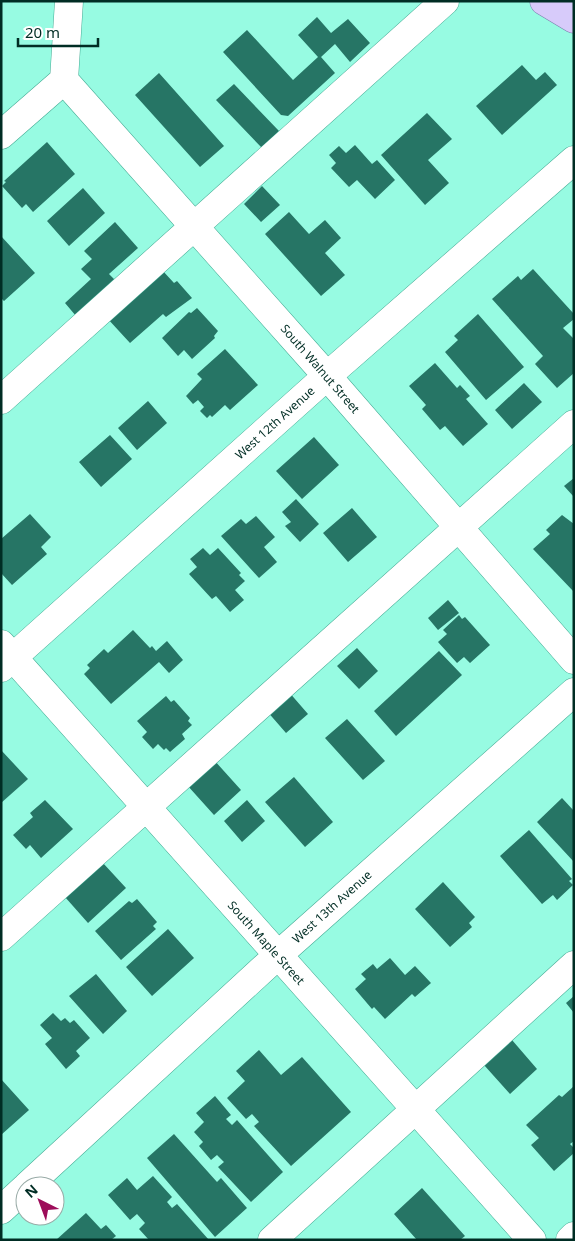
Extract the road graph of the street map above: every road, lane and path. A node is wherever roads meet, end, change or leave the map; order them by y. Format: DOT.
graph roads {
  1 [pos="69,1"];
  2 [pos="445,1"];
  3 [pos="544,1"];
  4 [pos="570,1"];
  5 [pos="574,10"];
  6 [pos="574,19"];
  7 [pos="64,80"];
  8 [pos="1,135"];
  9 [pos="574,160"];
  10 [pos="193,228"];
  11 [pos="327,376"];
  12 [pos="1,400"];
  13 [pos="574,424"];
  14 [pos="458,528"];
  15 [pos="5,656"];
  16 [pos="574,660"];
  17 [pos="574,692"];
  18 [pos="146,807"];
  19 [pos="1,937"];
  20 [pos="277,956"];
  21 [pos="574,965"];
  22 [pos="416,1111"];
  23 [pos="38,1176"];
  24 [pos="15,1197"];
  25 [pos="1,1210"];
  26 [pos="574,1236"];
  27 [pos="272,1240"];
  28 [pos="532,1240"];
  29 [pos="570,1240"];
  1 -- 7 [label="street"];
  2 -- 10 [label="street"];
  3 -- 6 [label="main road"];
  4 -- 5 [label="street"];
  7 -- 8 [label="street"];
  7 -- 10 [label="street, South Walnut Street"];
  9 -- 11 [label="street, West 12th Avenue"];
  10 -- 11 [label="street, South Walnut Street"];
  10 -- 12 [label="street"];
  11 -- 14 [label="street, South Walnut Street"];
  11 -- 15 [label="street, West 12th Avenue"];
  13 -- 14 [label="street"];
  14 -- 16 [label="street, South Walnut Street"];
  14 -- 18 [label="street"];
  15 -- 18 [label="street, South Maple Street"];
  17 -- 20 [label="street, West 13th Avenue"];
  18 -- 19 [label="street"];
  18 -- 20 [label="street, South Maple Street"];
  20 -- 22 [label="street, South Maple Street"];
  20 -- 23 [label="street, West 13th Avenue"];
  21 -- 22 [label="street"];
  22 -- 27 [label="street"];
  22 -- 28 [label="street, South Maple Street"];
  24 -- 25 [label="street, West 13th Avenue"];
  26 -- 29 [label="street"];
}
